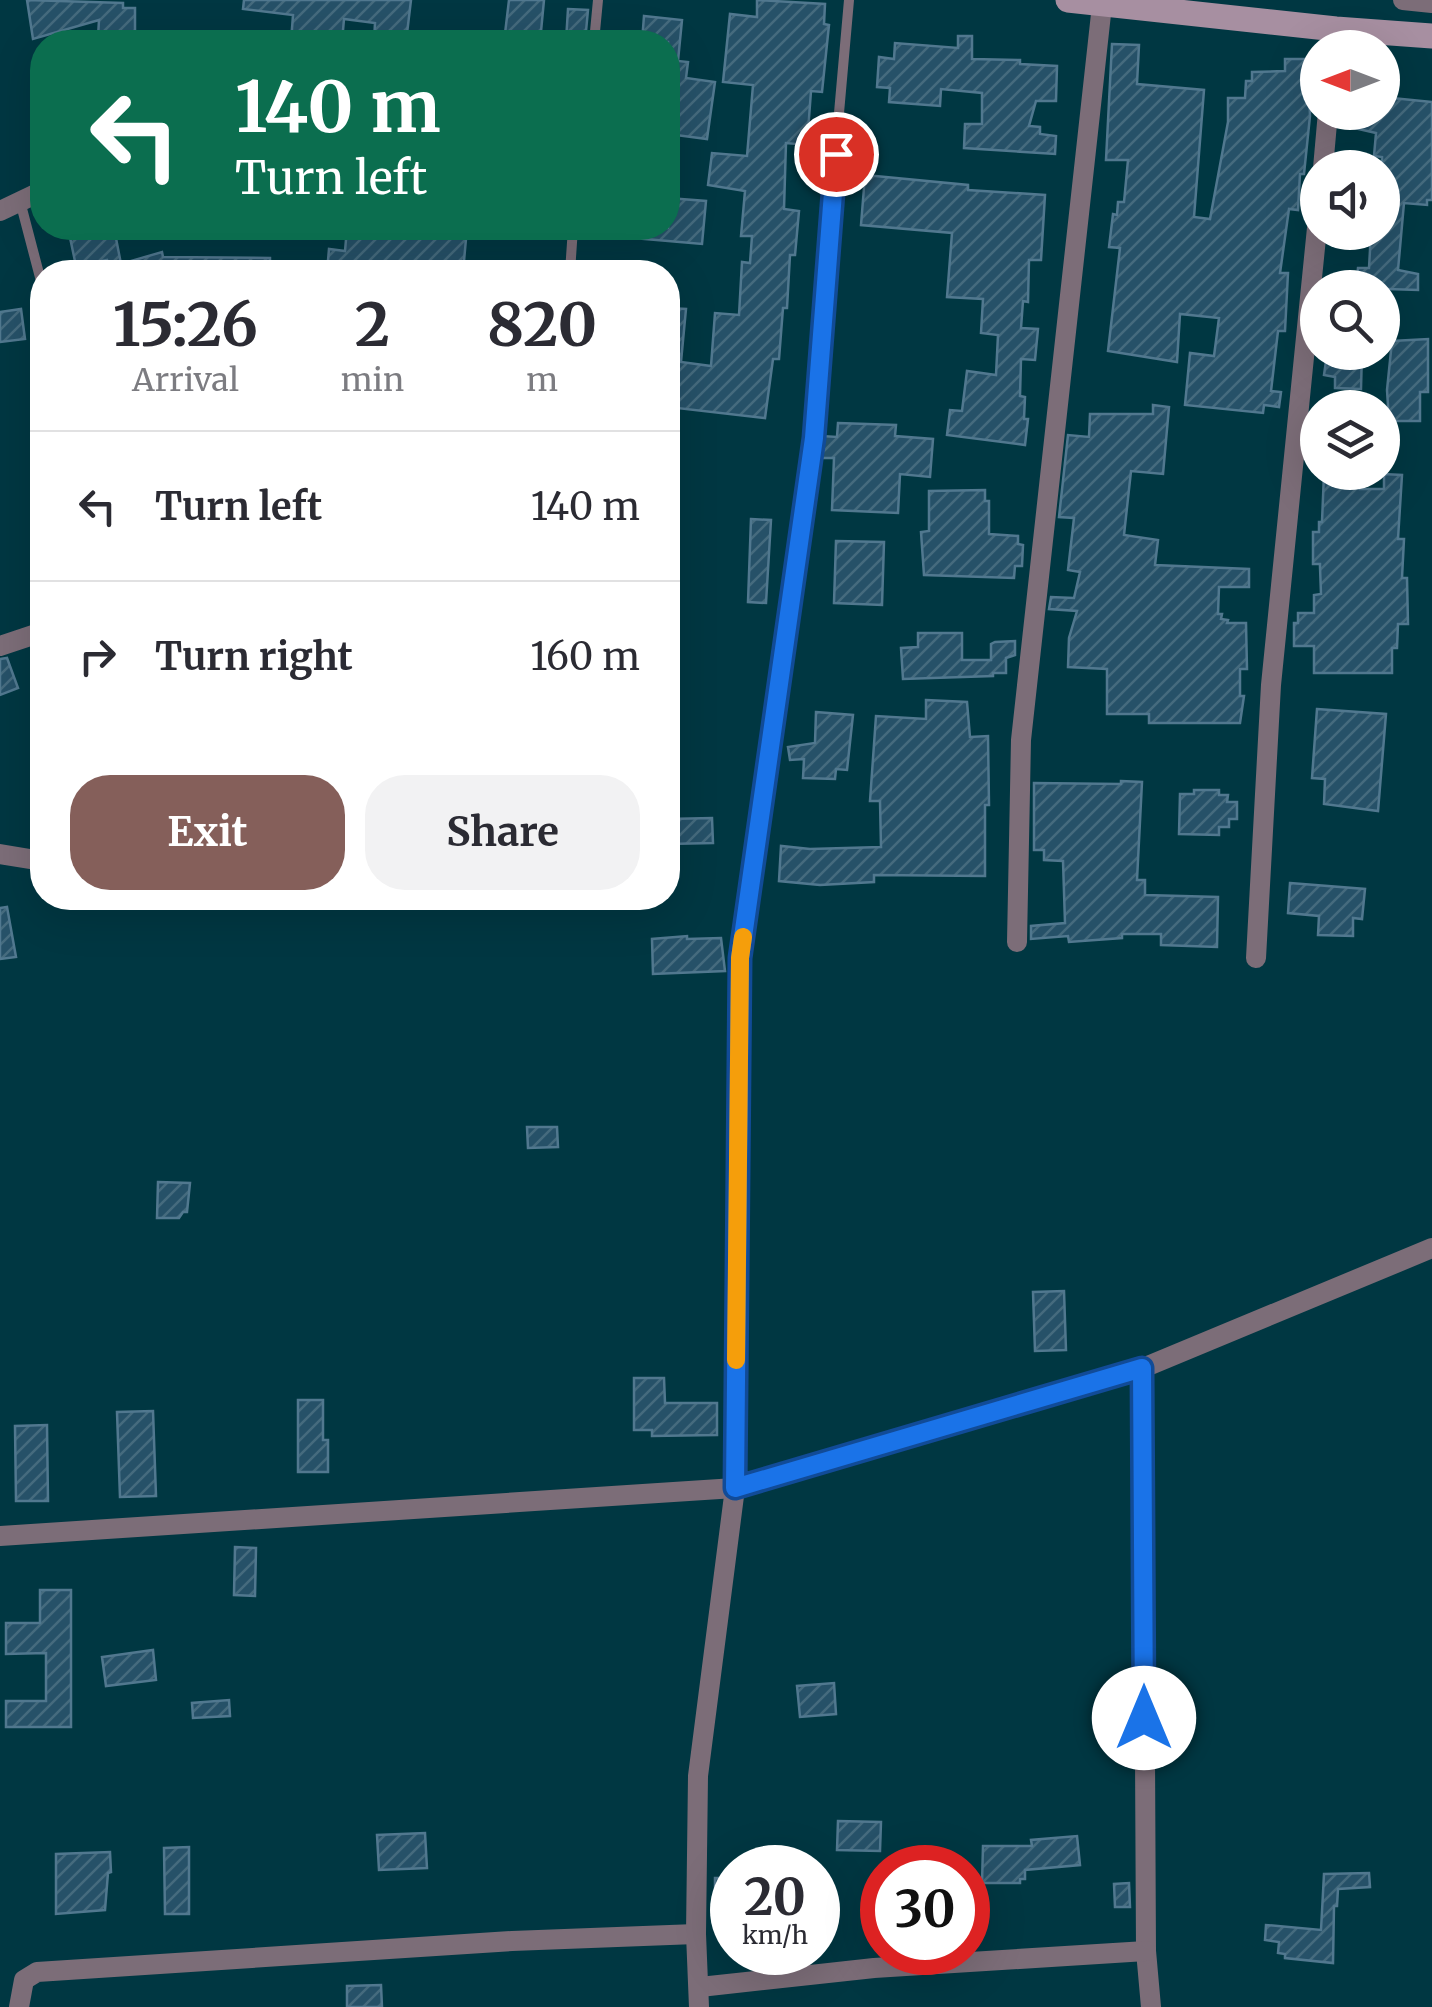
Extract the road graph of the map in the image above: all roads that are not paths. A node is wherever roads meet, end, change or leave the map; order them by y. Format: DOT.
graph roads {
  1 [pos="598,0"];
  2 [pos="849,0"];
  3 [pos="1068,0"];
  4 [pos="1403,0"];
  5 [pos="1432,3"];
  6 [pos="1102,4"];
  7 [pos="595,30"];
  8 [pos="1300,33"];
  9 [pos="1432,36"];
  10 [pos="1400,37"];
  11 [pos="30,196"];
  12 [pos="20,201"];
  13 [pos="0,212"];
  14 [pos="30,239"];
  15 [pos="1315,250"];
  16 [pos="30,636"];
  17 [pos="0,646"];
  18 [pos="0,854"];
  19 [pos="30,859"];
  20 [pos="1017,942"];
  21 [pos="740,958"];
  22 [pos="1256,958"];
  23 [pos="1432,1248"];
  24 [pos="1142,1368"];
  25 [pos="735,1488"];
  26 [pos="0,1536"];
  27 [pos="696,1934"];
  28 [pos="1146,1951"];
  29 [pos="699,1997"];
  30 [pos="19,2007"];
  31 [pos="1151,2007"];
  1 -- 7 [label="lane"];
  2 -- 21 [label="lane"];
  3 -- 6 [label="main road"];
  4 -- 5 [label="street"];
  6 -- 8 [label="main road"];
  6 -- 20 [label="street"];
  9 -- 10 [label="main road"];
  11 -- 12 [label="street"];
  12 -- 13 [label="street"];
  12 -- 14 [label="lane"];
  15 -- 22 [label="street"];
  16 -- 17 [label="street"];
  18 -- 19 [label="street"];
  21 -- 25 [label="street"];
  23 -- 24 [label="street"];
  24 -- 25 [label="street"];
  24 -- 28 [label="street"];
  25 -- 26 [label="street"];
  25 -- 27 [label="street"];
  27 -- 29 [label="street"];
  27 -- 30 [label="street"];
  28 -- 29 [label="street"];
  28 -- 31 [label="street"];
}
